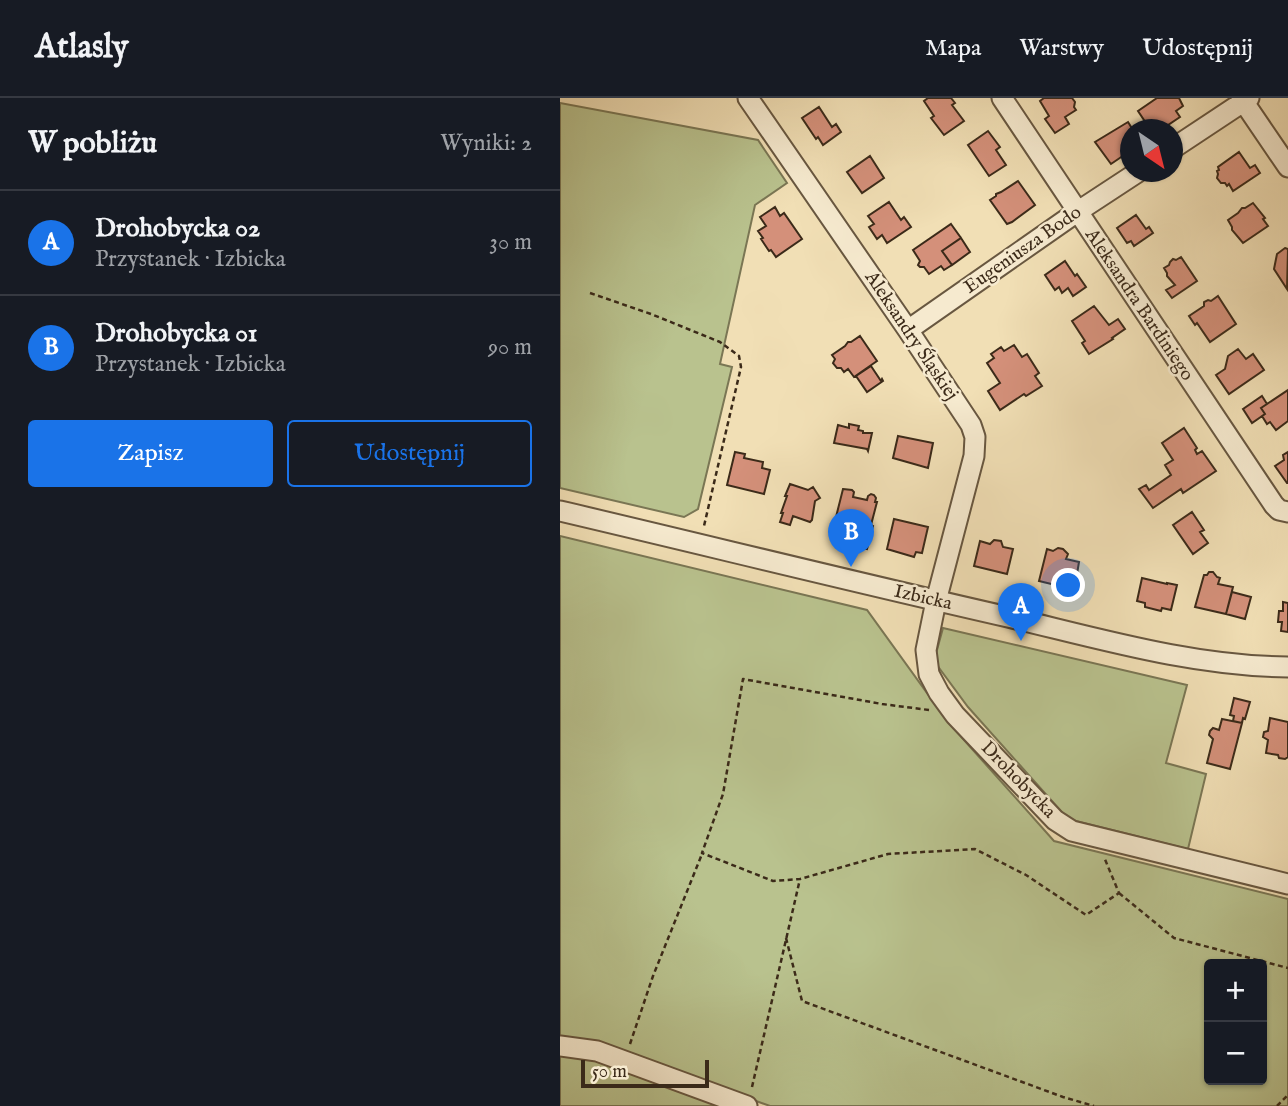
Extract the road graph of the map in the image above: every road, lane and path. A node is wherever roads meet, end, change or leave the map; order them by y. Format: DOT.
graph roads {
  1 [pos="748,98"];
  2 [pos="1002,98"];
  3 [pos="1245,99"];
  4 [pos="1183,141"];
  5 [pos="1288,167"];
  6 [pos="1123,182"];
  7 [pos="1077,212"];
  8 [pos="590,293"];
  9 [pos="908,330"];
  10 [pos="560,511"];
  11 [pos="1284,511"];
  12 [pos="698,543"];
  13 [pos="936,601"];
  14 [pos="1288,667"];
  15 [pos="955,715"];
  16 [pos="1096,838"];
  17 [pos="702,853"];
  18 [pos="800,879"];
  19 [pos="1288,884"];
  20 [pos="1119,893"];
  21 [pos="786,938"];
  22 [pos="1288,968"];
  23 [pos="560,1046"];
  24 [pos="625,1061"];
  25 [pos="1288,1095"];
  26 [pos="749,1100"];
  27 [pos="1094,1106"];
  28 [pos="1277,1106"];
  1 -- 9 [label="street, Aleksandry Śląskiej"];
  2 -- 7 [label="street, Aleksandra Bardiniego"];
  3 -- 4 [label="street"];
  3 -- 5 [label="street"];
  6 -- 7 [label="street, Eugeniusza Bodo"];
  7 -- 9 [label="street, Eugeniusza Bodo"];
  7 -- 11 [label="street, Aleksandra Bardiniego"];
  8 -- 12 [label="path"];
  9 -- 13 [label="street, Aleksandry Śląskiej"];
  10 -- 12 [label="street, Izbicka"];
  12 -- 13 [label="street, Izbicka"];
  13 -- 14 [label="street, Izbicka"];
  13 -- 15 [label="street, Drohobycka"];
  15 -- 16 [label="street, Drohobycka"];
  15 -- 17 [label="path"];
  16 -- 19 [label="street, Drohobycka"];
  16 -- 20 [label="path"];
  17 -- 18 [label="path"];
  17 -- 24 [label="path"];
  18 -- 20 [label="path"];
  18 -- 21 [label="path"];
  20 -- 22 [label="path"];
  21 -- 26 [label="path"];
  21 -- 27 [label="path"];
  23 -- 24 [label="street"];
  24 -- 26 [label="street"];
  25 -- 28 [label="path"];
}
